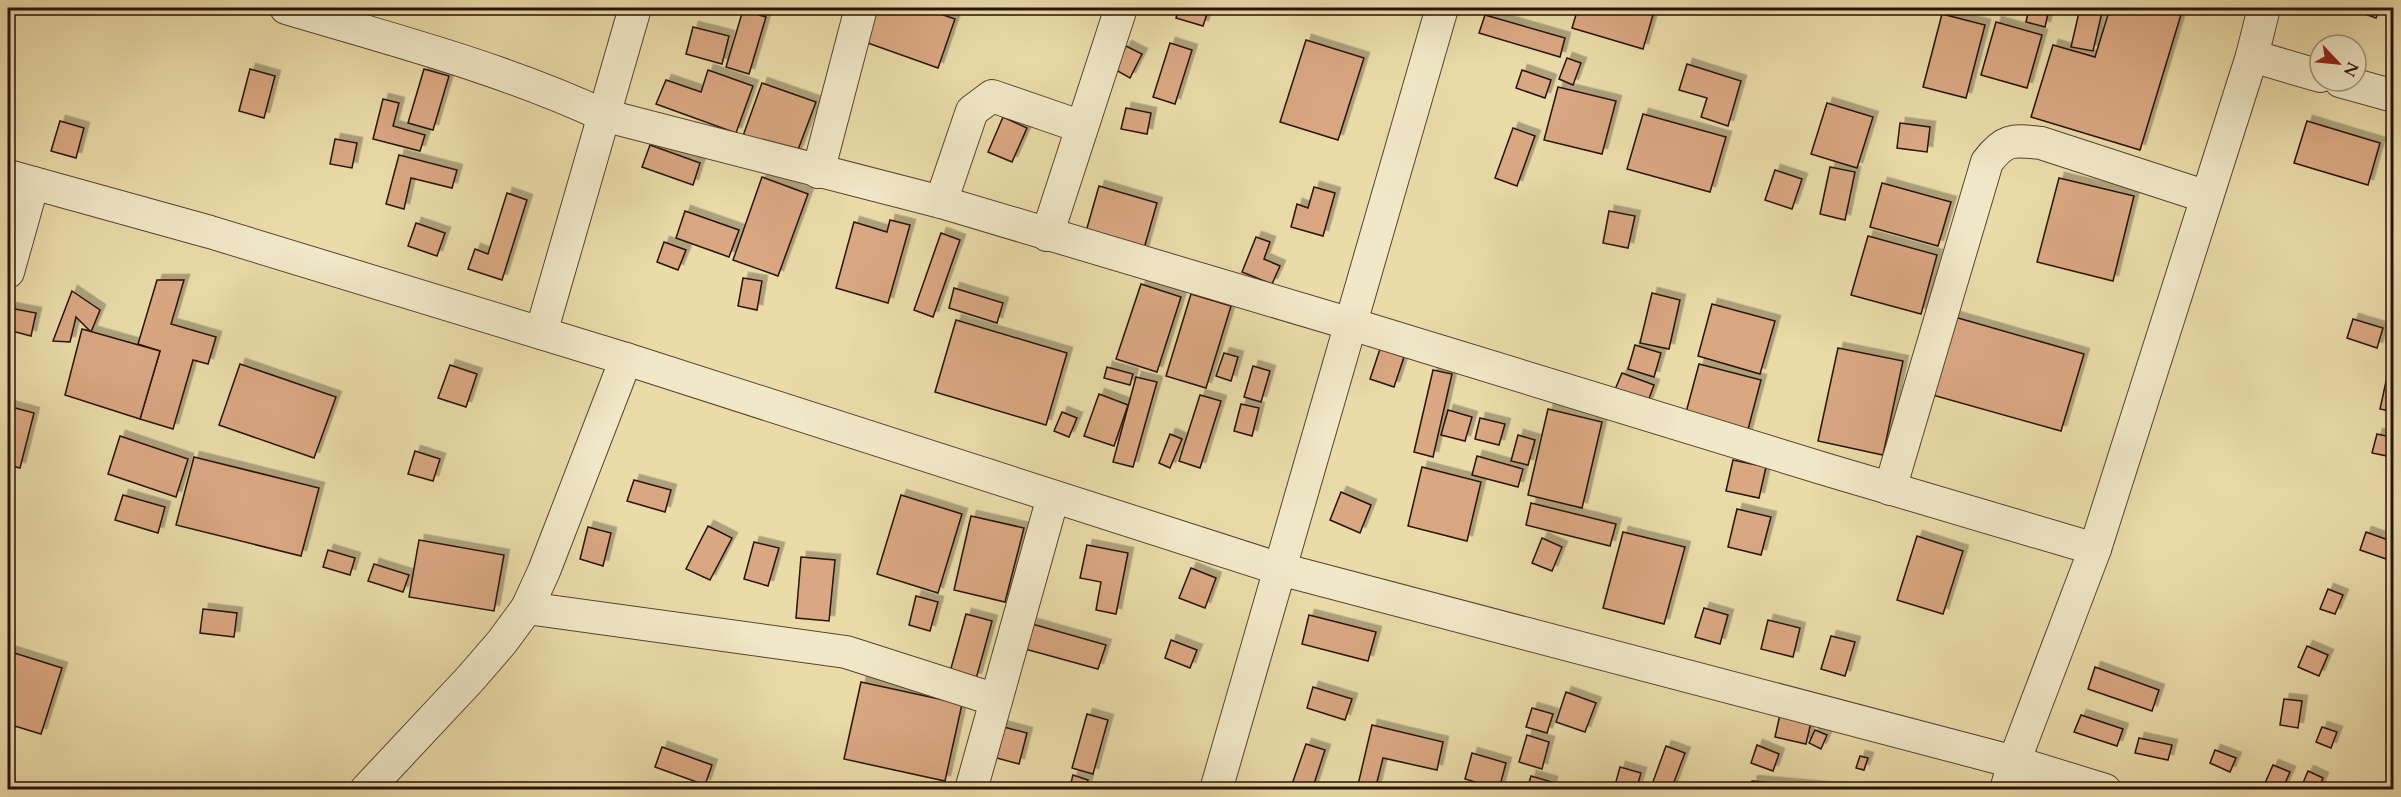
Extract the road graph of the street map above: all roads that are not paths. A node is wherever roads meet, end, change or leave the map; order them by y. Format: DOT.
graph roads {
  1 [pos="286,8"];
  2 [pos="635,8"];
  3 [pos="861,8"];
  4 [pos="1121,8"];
  5 [pos="1442,8"];
  6 [pos="2264,8"];
  7 [pos="2252,56"];
  8 [pos="2308,72"];
  9 [pos="2368,89"];
  10 [pos="2394,96"];
  11 [pos="603,115"];
  12 [pos="1082,127"];
  13 [pos="818,172"];
  14 [pos="20,180"];
  15 [pos="2207,197"];
  16 [pos="941,202"];
  17 [pos="1047,235"];
  18 [pos="8,272"];
  19 [pos="1351,324"];
  20 [pos="541,333"];
  21 [pos="626,358"];
  22 [pos="1890,489"];
  23 [pos="1053,496"];
  24 [pos="2094,549"];
  25 [pos="1280,569"];
  26 [pos="527,608"];
  27 [pos="996,700"];
  28 [pos="2010,776"];
  29 [pos="1222,788"];
  30 [pos="366,789"];
  31 [pos="971,789"];
  32 [pos="2105,789"];
  1 -- 11 [label="street"];
  2 -- 11 [label="street"];
  3 -- 13 [label="street"];
  4 -- 12 [label="street"];
  5 -- 19 [label="street"];
  6 -- 7 [label="street"];
  7 -- 8 [label="street"];
  7 -- 15 [label="street"];
  9 -- 10 [label="street"];
  11 -- 13 [label="street"];
  11 -- 20 [label="street"];
  12 -- 16 [label="street"];
  12 -- 17 [label="street"];
  13 -- 16 [label="street"];
  14 -- 18 [label="street"];
  14 -- 20 [label="street"];
  15 -- 22 [label="street"];
  15 -- 24 [label="street"];
  16 -- 17 [label="street"];
  17 -- 19 [label="street"];
  19 -- 22 [label="street"];
  19 -- 25 [label="street"];
  20 -- 21 [label="street"];
  21 -- 23 [label="street"];
  21 -- 26 [label="street"];
  22 -- 24 [label="street"];
  23 -- 25 [label="street"];
  23 -- 27 [label="street"];
  24 -- 28 [label="street"];
  25 -- 28 [label="street"];
  25 -- 29 [label="street"];
  26 -- 27 [label="street"];
  26 -- 30 [label="street"];
  27 -- 31 [label="street"];
  28 -- 32 [label="street"];
}
